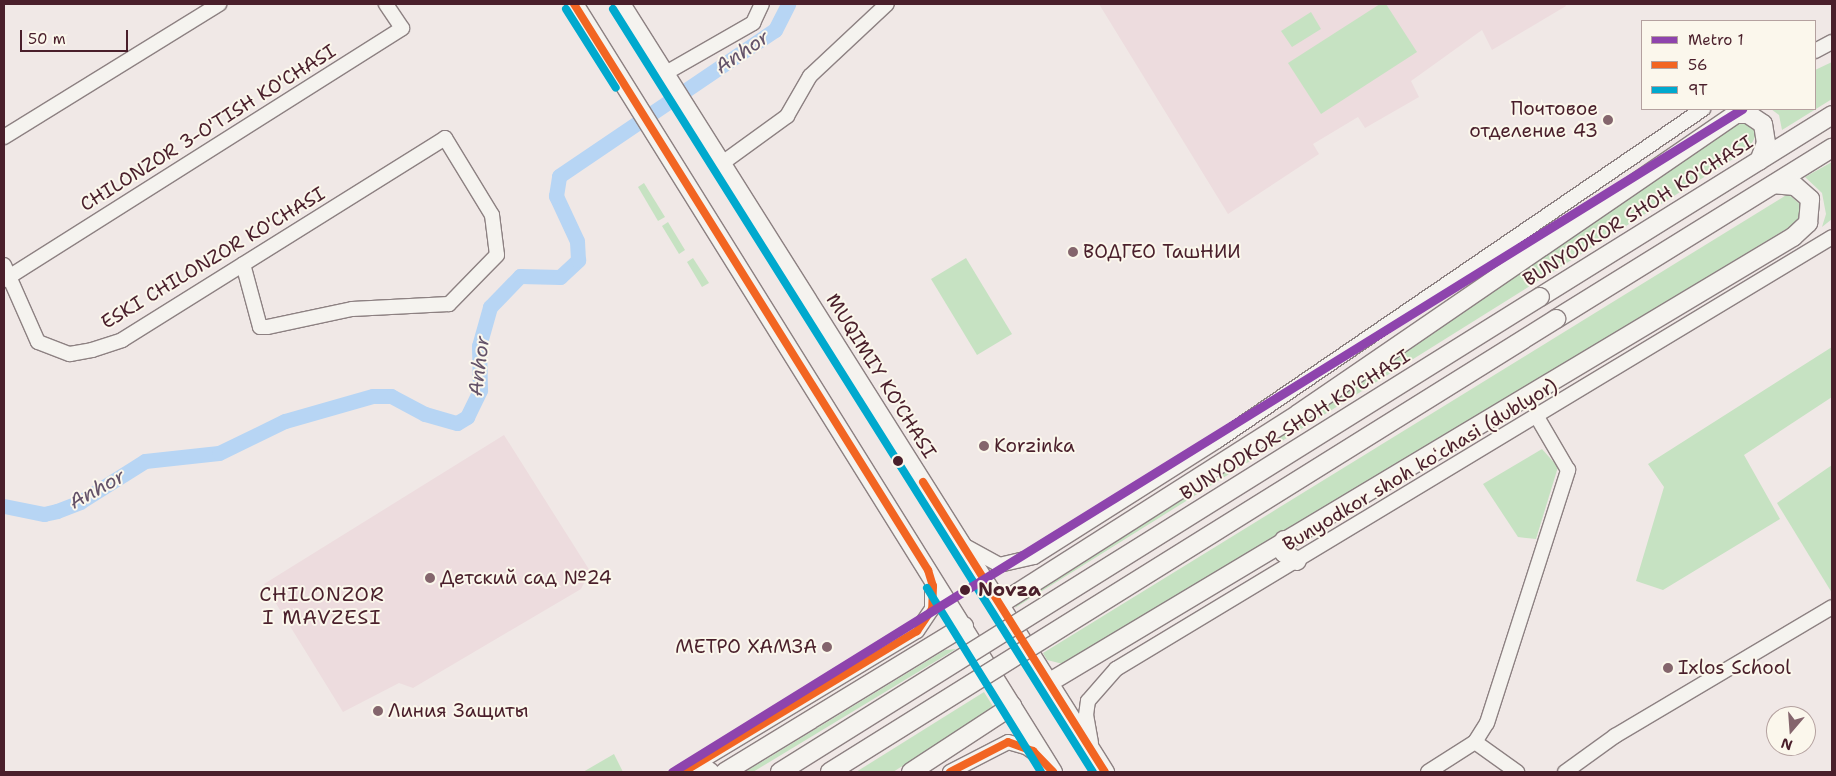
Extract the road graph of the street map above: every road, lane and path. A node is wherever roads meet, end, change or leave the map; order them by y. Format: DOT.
graph roads {
  1 [pos="219,4"];
  2 [pos="386,4"];
  3 [pos="574,4"];
  4 [pos="621,4"];
  5 [pos="762,4"];
  6 [pos="887,4"];
  7 [pos="1832,42"];
  8 [pos="1816,50"];
  9 [pos="667,78"];
  10 [pos="1702,110"];
  11 [pos="1832,116"];
  12 [pos="4,137"];
  13 [pos="1832,148"];
  14 [pos="1759,161"];
  15 [pos="722,164"];
  16 [pos="1774,184"];
  17 [pos="1832,237"];
  18 [pos="244,264"];
  19 [pos="6,273"];
  20 [pos="1537,417"];
  21 [pos="958,538"];
  22 [pos="1284,540"];
  23 [pos="1297,561"];
  24 [pos="928,570"];
  25 [pos="1000,604"];
  26 [pos="1832,607"];
  27 [pos="964,626"];
  28 [pos="1050,682"];
  29 [pos="1012,706"];
  30 [pos="1475,742"];
  31 [pos="1101,766"];
  32 [pos="704,768"];
  33 [pos="1052,771"];
  34 [pos="683,772"];
  35 [pos="725,772"];
  36 [pos="780,772"];
  37 [pos="830,772"];
  38 [pos="911,772"];
  39 [pos="950,772"];
  40 [pos="1428,772"];
  41 [pos="1517,772"];
  42 [pos="1565,772"];
  1 -- 12 [label="street"];
  2 -- 19 [label="street, CHILONZOR 3-O'TISH KO'CHASI"];
  3 -- 24 [label="main road"];
  4 -- 9 [label="main road, MUQIMIY KO'CHASI"];
  5 -- 9 [label="street"];
  6 -- 15 [label="street"];
  7 -- 8 [label="street"];
  9 -- 15 [label="main road, MUQIMIY KO'CHASI"];
  10 -- 21 [label="street"];
  11 -- 14 [label="main road, BUNYODKOR SHOH KO'CHASI"];
  13 -- 16 [label="main road"];
  14 -- 25 [label="main road"];
  14 -- 36 [label="main road, BUNYODKOR SHOH KO'CHASI, bridge"];
  15 -- 21 [label="main road, MUQIMIY KO'CHASI"];
  16 -- 22 [label="main road"];
  16 -- 37 [label="main road, bridge"];
  17 -- 20 [label="street, Bunyodkor shoh koʻchasi (dublyor)"];
  18 -- 18 [label="street, ESKI CHILONZOR KO'CHASI"];
  18 -- 19 [label="street, ESKI CHILONZOR KO'CHASI"];
  20 -- 23 [label="street, Bunyodkor shoh koʻchasi (dublyor)"];
  20 -- 30 [label="street"];
  21 -- 25 [label="main road, MUQIMIY KO'CHASI"];
  22 -- 23 [label="main road"];
  22 -- 28 [label="main road"];
  23 -- 31 [label="street, Bunyodkor shoh koʻchasi (dublyor)"];
  24 -- 27 [label="main road"];
  24 -- 32 [label="street"];
  25 -- 28 [label="main road, MUQIMIY KO'CHASI"];
  26 -- 42 [label="street"];
  27 -- 29 [label="main road"];
  27 -- 35 [label="main road"];
  28 -- 31 [label="main road, MUQIMIY KO'CHASI"];
  29 -- 33 [label="main road"];
  29 -- 38 [label="main road"];
  30 -- 40 [label="street"];
  30 -- 41 [label="street"];
  32 -- 34 [label="street"];
  33 -- 39 [label="street"];
}
